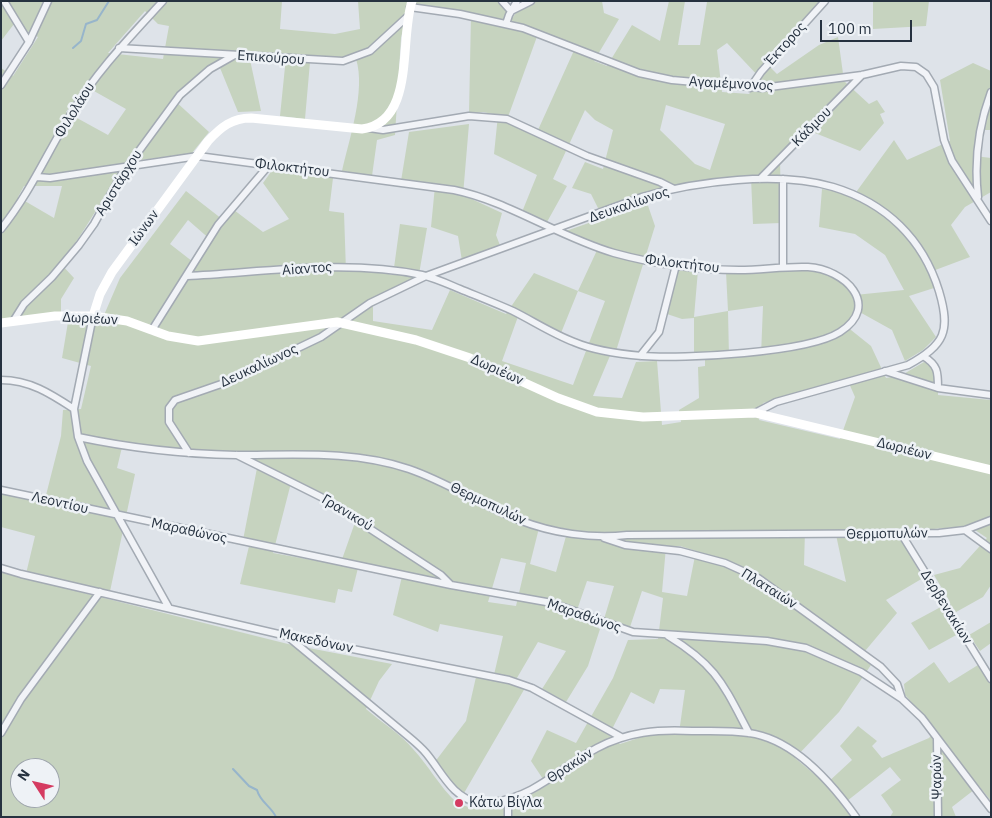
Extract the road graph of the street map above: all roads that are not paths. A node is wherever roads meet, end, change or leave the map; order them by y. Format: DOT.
graph roads {
  1 [pos="4,1"];
  2 [pos="48,1"];
  3 [pos="163,1"];
  4 [pos="502,1"];
  5 [pos="517,1"];
  6 [pos="531,1"];
  7 [pos="825,1"];
  8 [pos="411,4"];
  9 [pos="511,11"];
  10 [pos="407,17"];
  11 [pos="506,24"];
  12 [pos="30,42"];
  13 [pos="119,48"];
  14 [pos="233,56"];
  15 [pos="862,75"];
  16 [pos="1,85"];
  17 [pos="750,88"];
  18 [pos="991,92"];
  19 [pos="369,128"];
  20 [pos="198,156"];
  21 [pos="269,165"];
  22 [pos="128,166"];
  23 [pos="38,177"];
  24 [pos="760,179"];
  25 [pos="783,180"];
  26 [pos="674,189"];
  27 [pos="978,199"];
  28 [pos="991,221"];
  29 [pos="1,229"];
  30 [pos="554,231"];
  31 [pos="676,265"];
  32 [pos="783,267"];
  33 [pos="187,276"];
  34 [pos="426,276"];
  35 [pos="93,316"];
  36 [pos="14,320"];
  37 [pos="1,323"];
  38 [pos="342,323"];
  39 [pos="152,330"];
  40 [pos="640,356"];
  41 [pos="923,356"];
  42 [pos="884,371"];
  43 [pos="1,380"];
  44 [pos="938,388"];
  45 [pos="991,395"];
  46 [pos="74,409"];
  47 [pos="755,413"];
  48 [pos="78,437"];
  49 [pos="189,453"];
  50 [pos="236,454"];
  51 [pos="991,470"];
  52 [pos="1,490"];
  53 [pos="119,517"];
  54 [pos="991,520"];
  55 [pos="966,530"];
  56 [pos="902,535"];
  57 [pos="602,537"];
  58 [pos="991,550"];
  59 [pos="1,568"];
  60 [pos="451,585"];
  61 [pos="100,592"];
  62 [pos="169,608"];
  63 [pos="667,635"];
  64 [pos="287,636"];
  65 [pos="991,679"];
  66 [pos="902,699"];
  67 [pos="1,733"];
  68 [pos="749,733"];
  69 [pos="621,737"];
  70 [pos="937,737"];
  71 [pos="508,800"];
  72 [pos="991,809"];
  73 [pos="508,817"];
  74 [pos="856,817"];
  75 [pos="938,817"];
  1 -- 12 [label="street"];
  2 -- 12 [label="street"];
  3 -- 13 [label="street, Φιλολάου"];
  4 -- 9 [label="street"];
  5 -- 9 [label="street"];
  6 -- 9 [label="street"];
  7 -- 17 [label="street, Έκτορος"];
  8 -- 10 [label="street"];
  8 -- 11 [label="street, Αγαμέμνονος"];
  9 -- 11 [label="street"];
  10 -- 14 [label="street, Επικούρου"];
  10 -- 19 [label="street"];
  11 -- 17 [label="street, Αγαμέμνονος"];
  12 -- 16 [label="street"];
  13 -- 14 [label="street, Επικούρου"];
  13 -- 23 [label="street, Φιλολάου"];
  14 -- 22 [label="street, Αριστάρχου"];
  15 -- 17 [label="street, Αγαμέμνονος"];
  15 -- 24 [label="street, Κάδμου"];
  15 -- 27 [label="street, Αγαμέμνονος"];
  18 -- 27 [label="street"];
  19 -- 20 [label="street, Ιώνων"];
  19 -- 26 [label="street"];
  20 -- 21 [label="street, Φιλοκτήτου"];
  20 -- 22 [label="street, Φιλοκτήτου"];
  20 -- 35 [label="street, Ιώνων"];
  21 -- 30 [label="street, Φιλοκτήτου"];
  21 -- 33 [label="street"];
  22 -- 23 [label="street, Φιλοκτήτου"];
  22 -- 36 [label="street, Αριστάρχου"];
  23 -- 29 [label="street, Φιλολάου"];
  24 -- 25 [label="street, Δευκαλίωνος"];
  24 -- 26 [label="street, Δευκαλίωνος"];
  25 -- 32 [label="street"];
  25 -- 41 [label="street, Δευκαλίωνος"];
  26 -- 30 [label="street, Δευκαλίωνος"];
  27 -- 28 [label="street, Αγαμέμνονος"];
  30 -- 31 [label="street, Φιλοκτήτου"];
  30 -- 34 [label="street, Δευκαλίωνος"];
  31 -- 32 [label="street, Φιλοκτήτου"];
  31 -- 40 [label="street"];
  32 -- 40 [label="street, Φιλοκτήτου"];
  33 -- 34 [label="street, Aiαντος"];
  33 -- 39 [label="street"];
  34 -- 38 [label="street, Δευκαλίωνος"];
  34 -- 40 [label="street, Φιλοκτήτου"];
  35 -- 36 [label="street, Δωριέων"];
  35 -- 39 [label="street, Δωριέων"];
  35 -- 46 [label="street, Ιώνων"];
  36 -- 37 [label="street, Δωριέων"];
  38 -- 39 [label="street, Δωριέων"];
  38 -- 47 [label="street, Δωριέων"];
  38 -- 49 [label="street, Δευκαλίωνος"];
  41 -- 42 [label="street, Δευκαλίωνος"];
  41 -- 44 [label="street"];
  42 -- 44 [label="street"];
  42 -- 47 [label="street, Δευκαλίωνος"];
  43 -- 46 [label="street"];
  44 -- 45 [label="street"];
  46 -- 48 [label="street, Ιώνων"];
  47 -- 51 [label="street, Δωριέων"];
  48 -- 49 [label="street, Θερμοπυλών"];
  48 -- 53 [label="street, Ιώνων"];
  49 -- 50 [label="street, Θερμοπυλών"];
  50 -- 57 [label="street, Θερμοπυλών"];
  50 -- 60 [label="street, Γρανικού"];
  52 -- 53 [label="street, Λεοντίου"];
  53 -- 60 [label="street, Μαραθώνος"];
  53 -- 62 [label="street, Ιώνων"];
  54 -- 55 [label="street, Θερμοπυλών"];
  55 -- 56 [label="street, Θερμοπυλών"];
  55 -- 58 [label="street"];
  56 -- 57 [label="street, Θερμοπυλών"];
  56 -- 65 [label="street, Δερβενακίων"];
  57 -- 66 [label="street, Πλαταιών"];
  59 -- 61 [label="street, Μακεδόνων"];
  60 -- 63 [label="street, Μαραθώνος"];
  61 -- 62 [label="street, Μακεδόνων"];
  61 -- 67 [label="street"];
  62 -- 64 [label="street, Μακεδόνων"];
  63 -- 66 [label="street, Μαραθώνος"];
  63 -- 68 [label="street"];
  64 -- 69 [label="street, Μακεδόνων"];
  64 -- 71 [label="street, Θρακών"];
  66 -- 70 [label="street, Μαραθώνος"];
  68 -- 69 [label="street, Θρακών"];
  68 -- 74 [label="street, Θρακών"];
  69 -- 71 [label="street, Θρακών"];
  70 -- 72 [label="street, Μαραθώνος"];
  70 -- 75 [label="street, Ψαρών"];
  71 -- 73 [label="street"];
}
